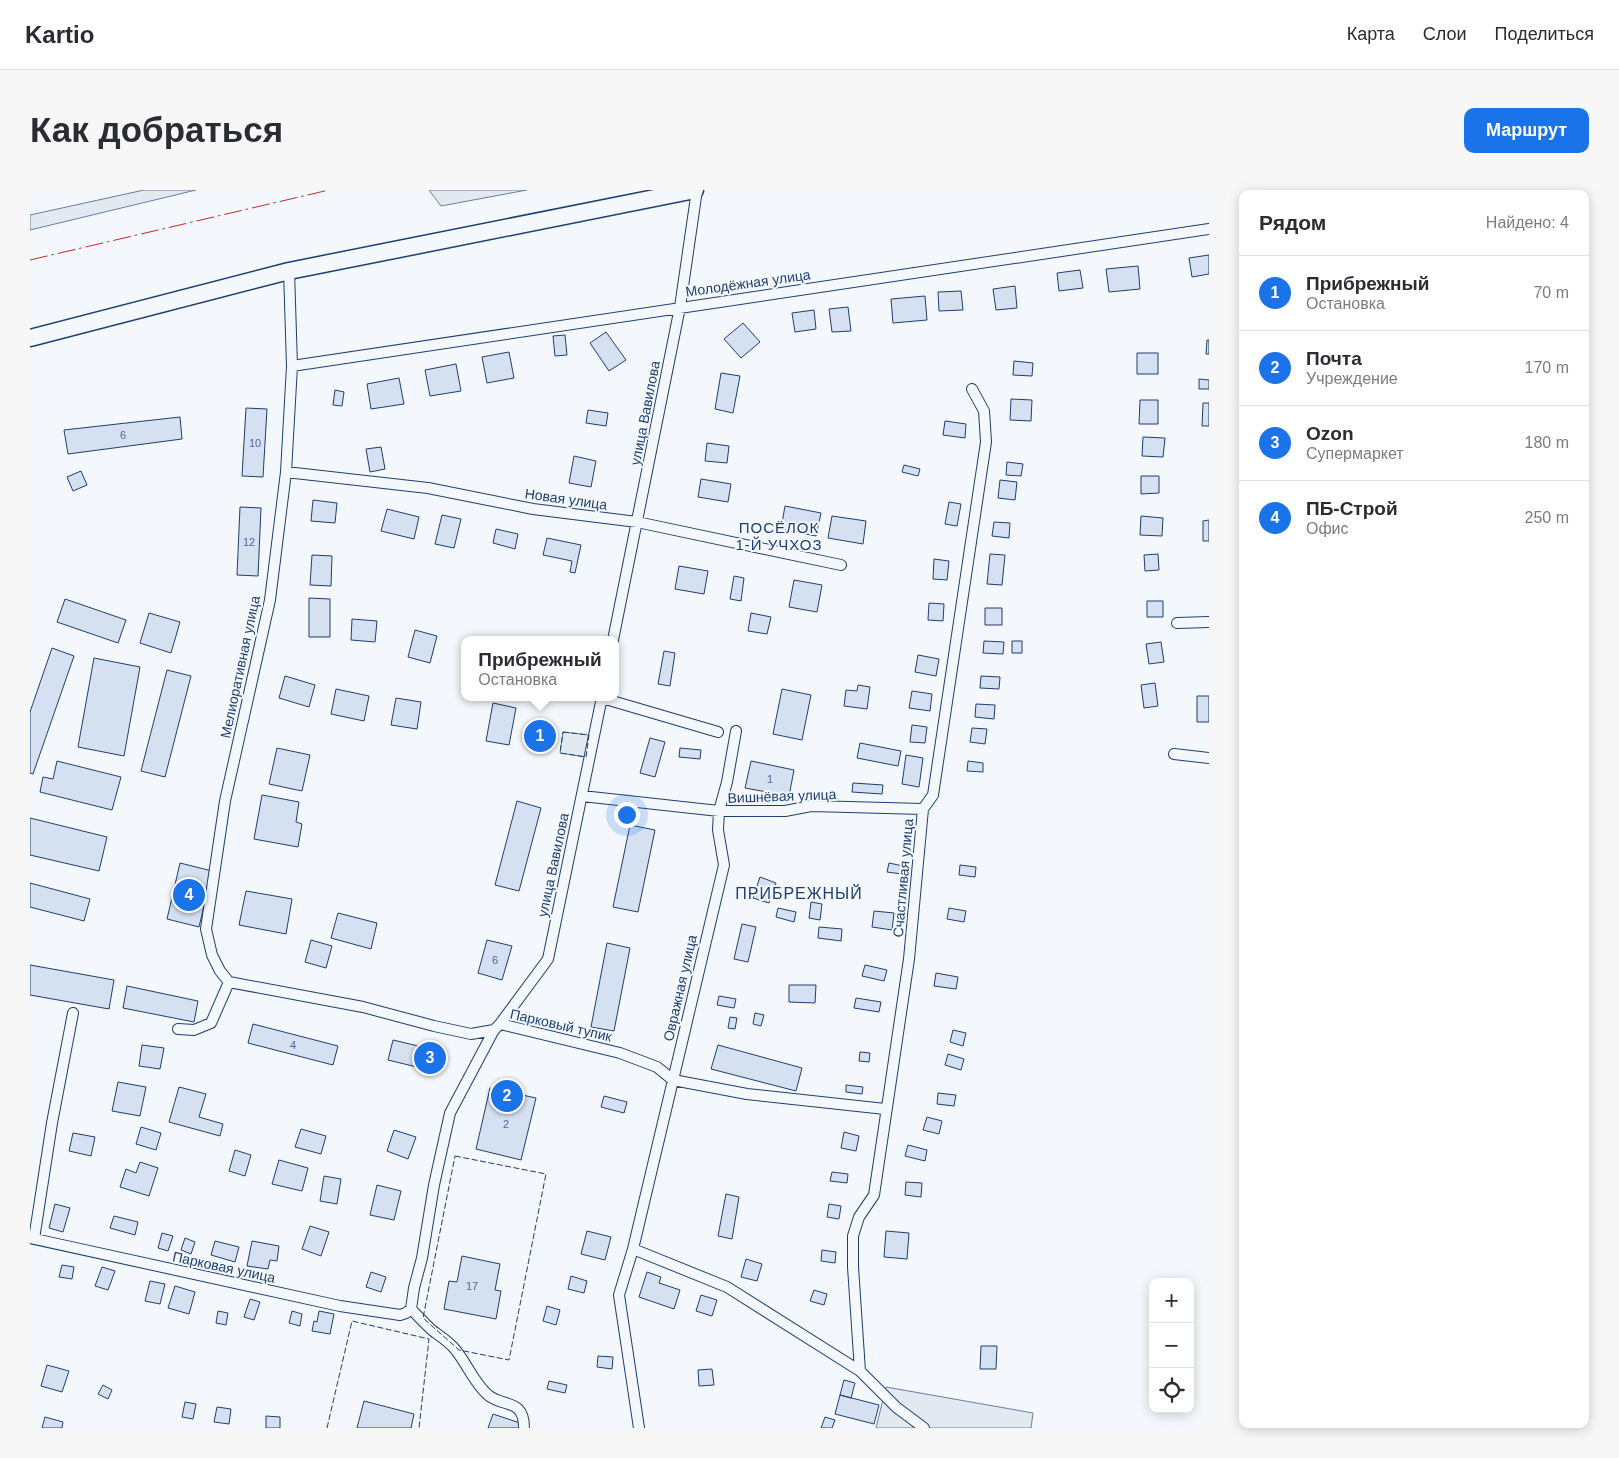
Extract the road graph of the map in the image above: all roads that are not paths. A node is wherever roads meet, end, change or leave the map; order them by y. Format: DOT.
graph roads {
  1 [pos="696,190"];
  2 [pos="1209,229"];
  3 [pos="289,271"];
  4 [pos="680,307"];
  5 [pos="30,338"];
  6 [pos="292,366"];
  7 [pos="972,389"];
  8 [pos="286,472"];
  9 [pos="638,522"];
  10 [pos="840,565"];
  11 [pos="1209,622"];
  12 [pos="1177,623"];
  13 [pos="615,636"];
  14 [pos="601,701"];
  15 [pos="612,701"];
  16 [pos="736,731"];
  17 [pos="718,732"];
  18 [pos="1174,754"];
  19 [pos="1209,758"];
  20 [pos="582,796"];
  21 [pos="923,809"];
  22 [pos="719,811"];
  23 [pos="229,982"];
  24 [pos="73,1013"];
  25 [pos="497,1027"];
  26 [pos="178,1029"];
  27 [pos="673,1080"];
  28 [pos="885,1110"];
  29 [pos="32,1239"];
  30 [pos="633,1249"];
  31 [pos="411,1309"];
  32 [pos="860,1371"];
  33 [pos="524,1428"];
  34 [pos="639,1428"];
  35 [pos="924,1428"];
  1 -- 3 [label="main road"];
  1 -- 4 [label="street, улица Вавилова"];
  2 -- 4 [label="street, Молодёжная улица"];
  3 -- 5 [label="main road"];
  3 -- 6 [label="street, Мелиоративная улица"];
  4 -- 6 [label="street, Молодёжная улица"];
  4 -- 9 [label="street, улица Вавилова"];
  6 -- 8 [label="street, Мелиоративная улица"];
  7 -- 21 [label="street, Счастливая улица"];
  8 -- 9 [label="street, Новая улица"];
  8 -- 23 [label="street, Мелиоративная улица"];
  9 -- 10 [label="street, Новая улица"];
  9 -- 13 [label="street, улица Вавилова"];
  11 -- 12 [label="street"];
  14 -- 20 [label="street, улица Вавилова"];
  15 -- 17 [label="street"];
  16 -- 22 [label="street, Овражная улица"];
  18 -- 19 [label="street"];
  20 -- 22 [label="street, Вишнёвая улица"];
  20 -- 25 [label="street, улица Вавилова"];
  21 -- 22 [label="street, Вишнёвая улица"];
  21 -- 28 [label="street, Счастливая улица"];
  22 -- 27 [label="street, Овражная улица"];
  23 -- 25 [label="street, Парковый тупик"];
  23 -- 26 [label="street"];
  24 -- 29 [label="street"];
  25 -- 27 [label="street, Парковый тупик"];
  25 -- 31 [label="street, улица Вавилова"];
  27 -- 28 [label="street, Парковый тупик"];
  27 -- 30 [label="street, Овражная улица"];
  28 -- 32 [label="street, Счастливая улица"];
  29 -- 31 [label="street, Парковая улица"];
  30 -- 32 [label="street"];
  30 -- 34 [label="street, Овражная улица"];
  31 -- 33 [label="street"];
  32 -- 35 [label="street"];
}
